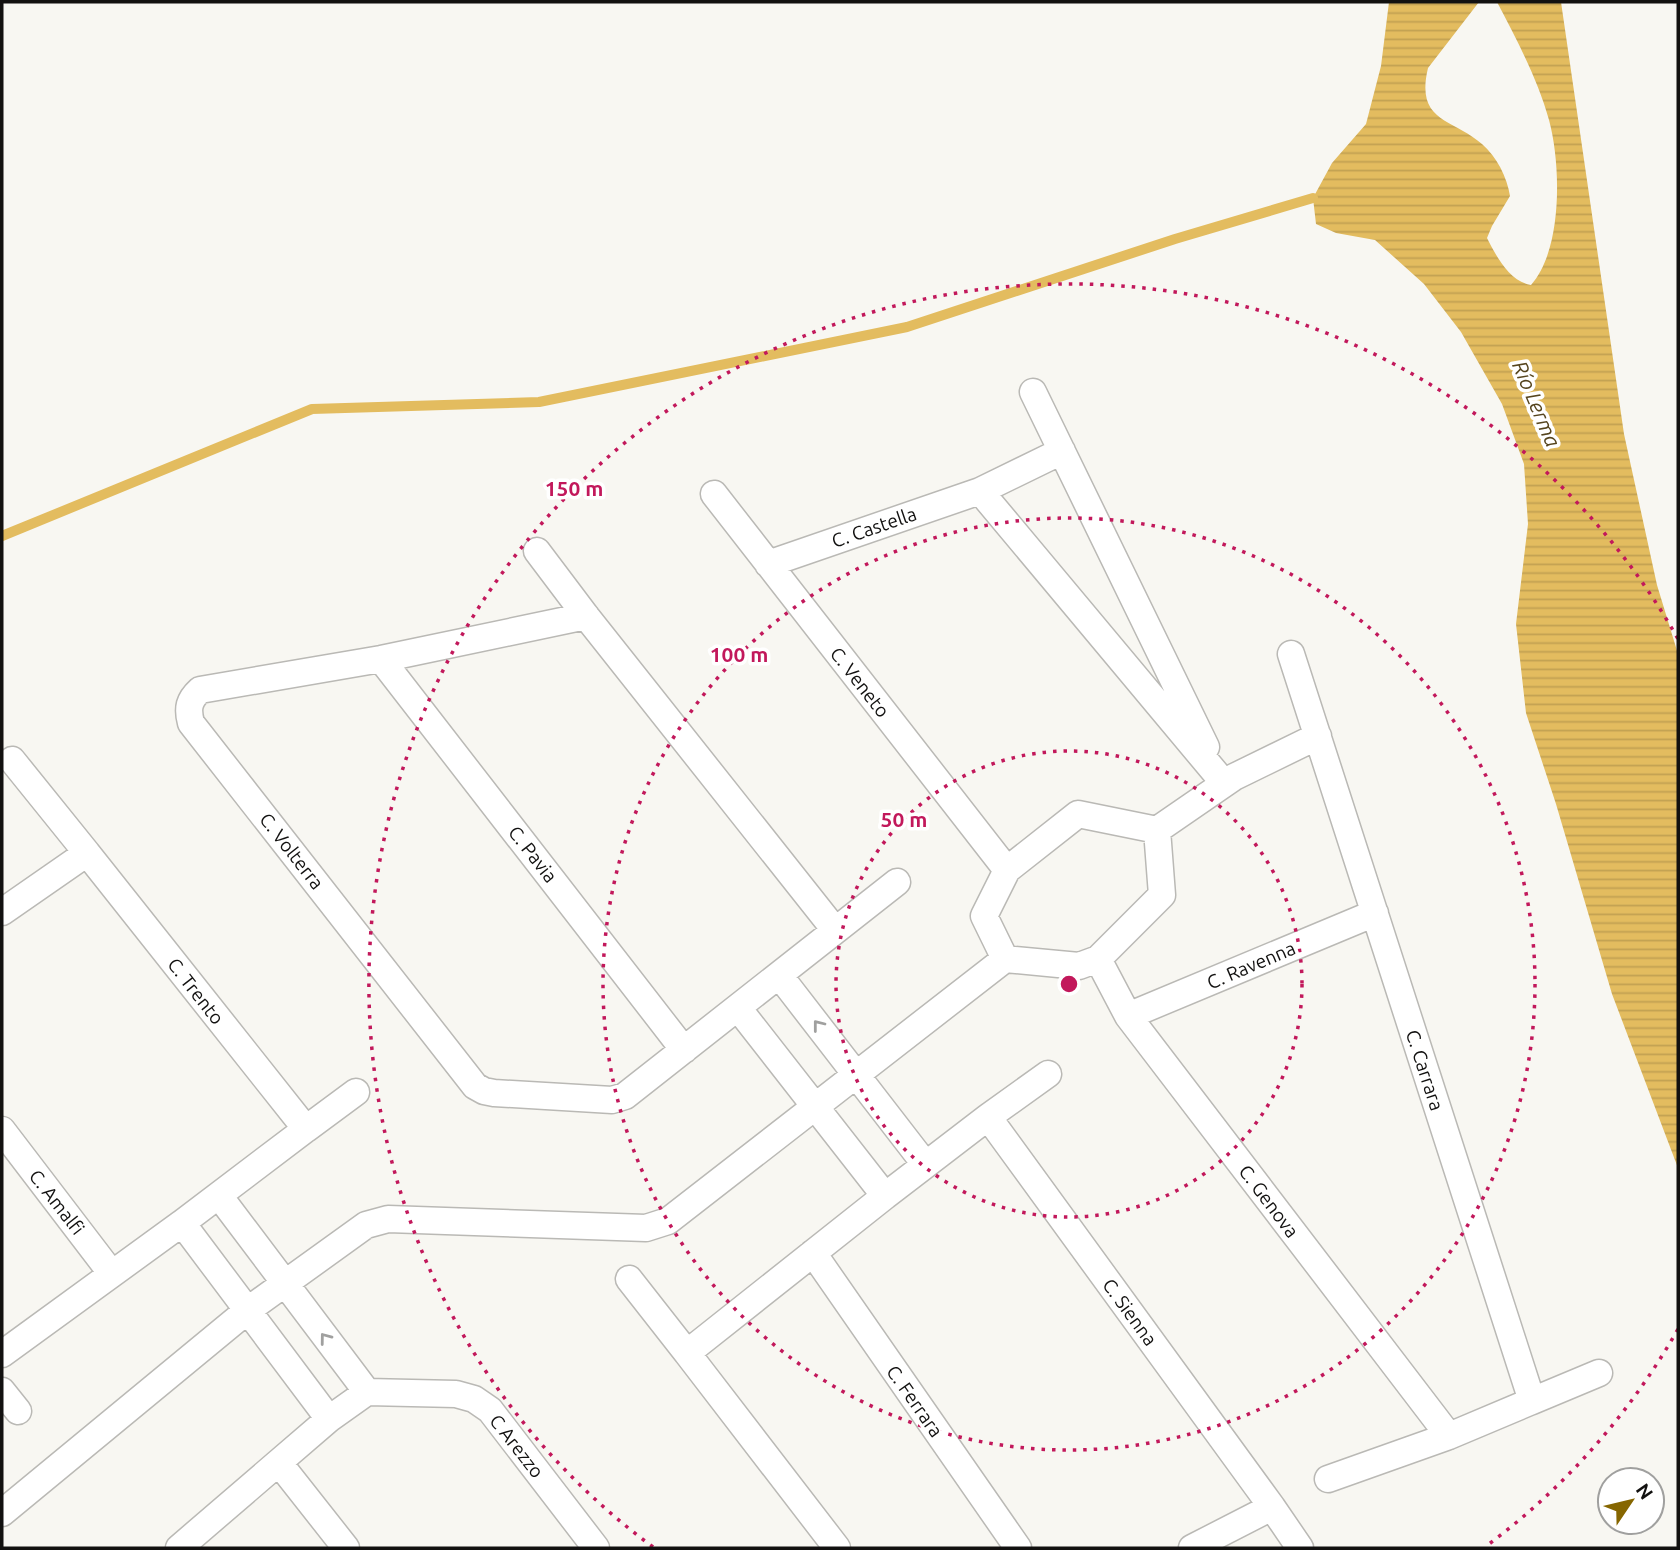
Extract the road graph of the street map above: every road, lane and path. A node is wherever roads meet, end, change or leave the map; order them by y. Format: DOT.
graph roads {
  1 [pos="1033,392"];
  2 [pos="1062,451"];
  3 [pos="979,491"];
  4 [pos="714,494"];
  5 [pos="537,551"];
  6 [pos="768,564"];
  7 [pos="586,615"];
  8 [pos="1292,654"];
  9 [pos="382,659"];
  10 [pos="1318,736"];
  11 [pos="12,760"];
  12 [pos="1224,783"];
  13 [pos="1157,830"];
  14 [pos="87,853"];
  15 [pos="1007,870"];
  16 [pos="897,882"];
  17 [pos="2,912"];
  18 [pos="1375,913"];
  19 [pos="835,929"];
  20 [pos="1005,959"];
  21 [pos="1098,959"];
  22 [pos="779,975"];
  23 [pos="738,1008"];
  24 [pos="1128,1016"];
  25 [pos="684,1050"];
  26 [pos="857,1074"];
  27 [pos="1048,1074"];
  28 [pos="356,1091"];
  29 [pos="816,1107"];
  30 [pos="988,1117"];
  31 [pos="306,1129"];
  32 [pos="2,1130"];
  33 [pos="925,1164"];
  34 [pos="884,1196"];
  35 [pos="220,1197"];
  36 [pos="182,1223"];
  37 [pos="813,1253"];
  38 [pos="112,1274"];
  39 [pos="629,1279"];
  40 [pos="284,1283"];
  41 [pos="248,1310"];
  42 [pos="687,1353"];
  43 [pos="2,1354"];
  44 [pos="1600,1373"];
  45 [pos="367,1392"];
  46 [pos="1532,1401"];
  47 [pos="329,1419"];
  48 [pos="1449,1436"];
  49 [pos="279,1463"];
  50 [pos="1328,1479"];
  51 [pos="1272,1507"];
  52 [pos="2,1513"];
  53 [pos="179,1548"];
  54 [pos="346,1548"];
  55 [pos="596,1548"];
  56 [pos="837,1548"];
  57 [pos="1018,1548"];
  58 [pos="1192,1548"];
  59 [pos="1300,1548"];
  1 -- 2 [label="street"];
  2 -- 3 [label="street, C. Castella"];
  2 -- 12 [label="street"];
  3 -- 6 [label="street, C. Castella"];
  3 -- 12 [label="street"];
  4 -- 6 [label="street, C. Veneto"];
  5 -- 7 [label="street"];
  6 -- 15 [label="street, C. Veneto"];
  7 -- 9 [label="street, C. Volterra"];
  7 -- 19 [label="street"];
  8 -- 10 [label="street, C. Carrara"];
  9 -- 25 [label="street, C. Pavia"];
  9 -- 25 [label="street, C. Volterra"];
  10 -- 12 [label="street"];
  10 -- 18 [label="street, C. Carrara"];
  11 -- 14 [label="street, C. Trento"];
  12 -- 13 [label="street"];
  13 -- 15 [label="street"];
  13 -- 21 [label="street"];
  14 -- 17 [label="street"];
  14 -- 31 [label="street, C. Trento"];
  15 -- 20 [label="street"];
  16 -- 19 [label="street, C. Volterra"];
  18 -- 24 [label="street, C. Ravenna"];
  18 -- 46 [label="street, C. Carrara"];
  19 -- 22 [label="street, C. Volterra"];
  20 -- 21 [label="street"];
  20 -- 26 [label="street"];
  21 -- 24 [label="street, C. Genova"];
  22 -- 23 [label="street, C. Volterra"];
  26 -- 22 [label="street, one-way"];
  23 -- 25 [label="street, C. Volterra"];
  23 -- 29 [label="street"];
  24 -- 48 [label="street, C. Genova"];
  26 -- 29 [label="street"];
  26 -- 33 [label="street"];
  27 -- 30 [label="street"];
  28 -- 31 [label="street"];
  29 -- 34 [label="street"];
  29 -- 40 [label="street"];
  30 -- 33 [label="street"];
  30 -- 51 [label="street, C. Sienna"];
  31 -- 35 [label="street"];
  32 -- 38 [label="street, C. Amalfi"];
  33 -- 34 [label="street"];
  34 -- 37 [label="street"];
  35 -- 36 [label="street"];
  35 -- 40 [label="street"];
  36 -- 38 [label="street"];
  36 -- 41 [label="street"];
  37 -- 42 [label="street"];
  37 -- 57 [label="street, C. Ferrara"];
  38 -- 43 [label="street"];
  39 -- 42 [label="street"];
  40 -- 41 [label="street"];
  45 -- 40 [label="street, one-way"];
  41 -- 47 [label="street"];
  41 -- 52 [label="street"];
  42 -- 56 [label="street"];
  44 -- 46 [label="street"];
  45 -- 47 [label="street"];
  45 -- 55 [label="street, C Arezzo"];
  46 -- 48 [label="street"];
  47 -- 49 [label="street"];
  48 -- 50 [label="street"];
  49 -- 53 [label="street"];
  49 -- 54 [label="street"];
  51 -- 58 [label="street"];
  51 -- 59 [label="street, C. Sienna"];
}
